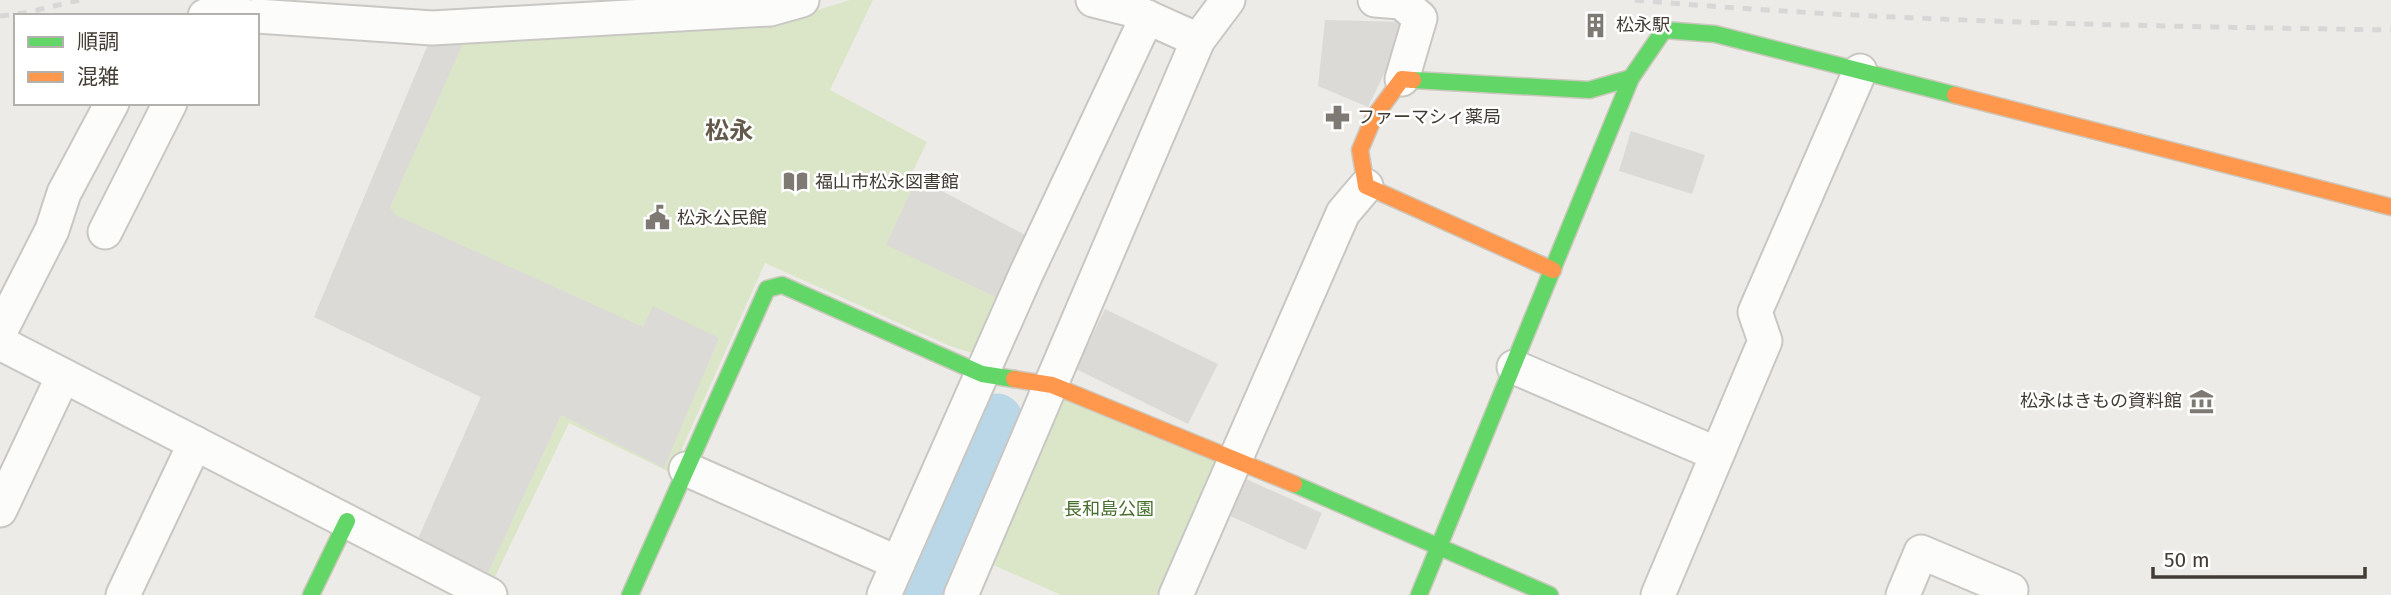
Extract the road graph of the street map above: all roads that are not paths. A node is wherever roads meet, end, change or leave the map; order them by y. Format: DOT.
graph roads {
  1 [pos="802,0"];
  2 [pos="1093,0"];
  3 [pos="1228,0"];
  4 [pos="1375,0"];
  5 [pos="259,16"];
  6 [pos="1147,17"];
  7 [pos="1198,40"];
  8 [pos="1860,71"];
  9 [pos="1631,78"];
  10 [pos="1402,79"];
  11 [pos="111,105"];
  12 [pos="169,105"];
  13 [pos="1366,186"];
  14 [pos="2391,207"];
  15 [pos="105,232"];
  16 [pos="1553,270"];
  17 [pos="0,332"];
  18 [pos="0,344"];
  19 [pos="1514,367"];
  20 [pos="982,374"];
  21 [pos="63,376"];
  22 [pos="1052,385"];
  23 [pos="195,443"];
  24 [pos="1717,454"];
  25 [pos="1235,458"];
  26 [pos="686,469"];
  27 [pos="0,510"];
  28 [pos="347,521"];
  29 [pos="1440,547"];
  30 [pos="898,563"];
  31 [pos="123,595"];
  32 [pos="311,595"];
  33 [pos="490,595"];
  34 [pos="629,595"];
  35 [pos="884,595"];
  36 [pos="961,595"];
  37 [pos="1176,595"];
  38 [pos="1419,595"];
  39 [pos="1550,595"];
  40 [pos="1658,595"];
  41 [pos="1903,595"];
  42 [pos="2009,595"];
  1 -- 5 [label="street"];
  2 -- 6 [label="street"];
  3 -- 7 [label="street"];
  4 -- 10 [label="street"];
  6 -- 7 [label="street"];
  6 -- 20 [label="street"];
  7 -- 22 [label="street"];
  8 -- 9 [label="street"];
  8 -- 14 [label="street"];
  8 -- 24 [label="street"];
  9 -- 10 [label="street"];
  9 -- 16 [label="street"];
  10 -- 13 [label="street"];
  11 -- 17 [label="street"];
  12 -- 15 [label="street"];
  13 -- 16 [label="street"];
  13 -- 25 [label="street"];
  16 -- 19 [label="street"];
  18 -- 21 [label="street"];
  19 -- 24 [label="street"];
  19 -- 29 [label="street"];
  20 -- 22 [label="street"];
  20 -- 26 [label="street"];
  20 -- 30 [label="street"];
  21 -- 23 [label="street"];
  21 -- 27 [label="street"];
  22 -- 25 [label="street"];
  22 -- 36 [label="street"];
  23 -- 28 [label="street"];
  23 -- 31 [label="street"];
  24 -- 40 [label="street"];
  25 -- 29 [label="street"];
  25 -- 37 [label="street"];
  26 -- 30 [label="street"];
  26 -- 34 [label="street"];
  28 -- 32 [label="street"];
  28 -- 33 [label="street"];
  29 -- 38 [label="street"];
  29 -- 39 [label="street"];
  30 -- 35 [label="street"];
  41 -- 42 [label="street"];
}
